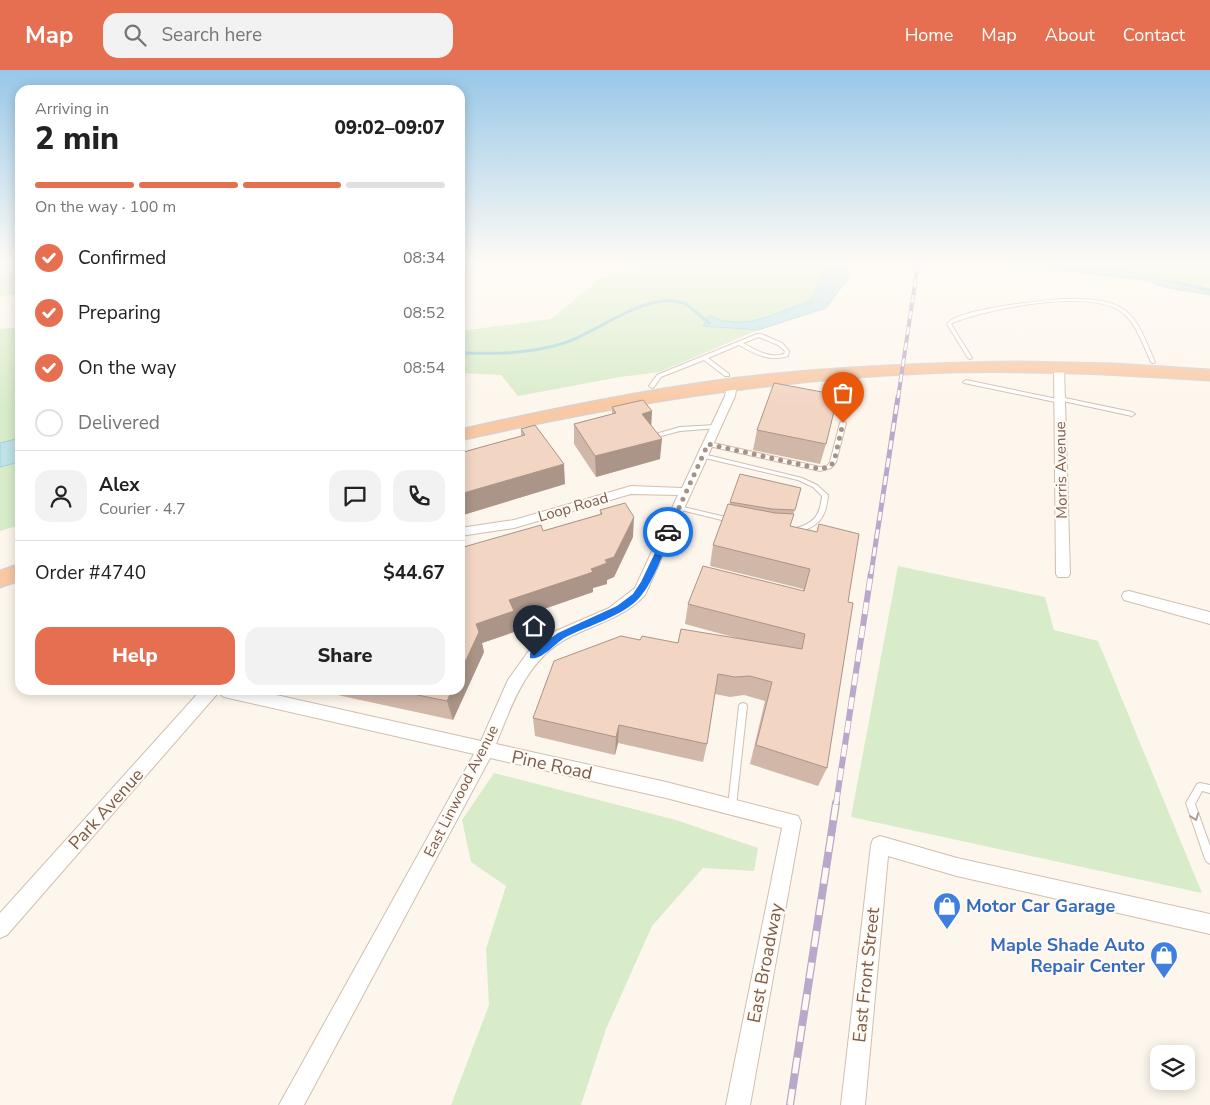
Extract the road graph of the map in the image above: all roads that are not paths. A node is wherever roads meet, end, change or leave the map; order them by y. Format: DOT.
graph roads {
  1 [pos="987,311"];
  2 [pos="1124,311"];
  3 [pos="739,343"];
  4 [pos="705,358"];
  5 [pos="970,358"];
  6 [pos="1153,362"];
  7 [pos="1059,366"];
  8 [pos="1210,368"];
  9 [pos="1210,375"];
  10 [pos="729,380"];
  11 [pos="966,382"];
  12 [pos="652,386"];
  13 [pos="1060,400"];
  14 [pos="1132,414"];
  15 [pos="843,423"];
  16 [pos="465,424"];
  17 [pos="716,427"];
  18 [pos="465,434"];
  19 [pos="661,434"];
  20 [pos="706,450"];
  21 [pos="687,492"];
  22 [pos="679,508"];
  23 [pos="735,522"];
  24 [pos="465,531"];
  25 [pos="788,531"];
  26 [pos="15,558"];
  27 [pos="0,563"];
  28 [pos="15,574"];
  29 [pos="1063,574"];
  30 [pos="0,579"];
  31 [pos="1129,596"];
  32 [pos="1210,618"];
  33 [pos="207,695"];
  34 [pos="246,695"];
  35 [pos="743,706"];
  36 [pos="485,750"];
  37 [pos="1210,789"];
  38 [pos="732,806"];
  39 [pos="792,822"];
  40 [pos="1210,859"];
  41 [pos="1210,924"];
  42 [pos="0,928"];
  43 [pos="291,1105"];
  44 [pos="738,1105"];
  45 [pos="853,1105"];
  1 -- 5 [label="lane"];
  2 -- 6 [label="lane"];
  3 -- 3 [label="lane"];
  3 -- 4 [label="lane"];
  4 -- 10 [label="lane"];
  4 -- 12 [label="lane"];
  5 -- 6 [label="highway"];
  5 -- 10 [label="highway"];
  6 -- 8 [label="highway"];
  7 -- 9 [label="highway"];
  7 -- 10 [label="highway"];
  7 -- 13 [label="street, Morris Avenue"];
  10 -- 12 [label="highway"];
  10 -- 17 [label="street, East Linwood Avenue"];
  10 -- 18 [label="highway"];
  11 -- 13 [label="lane"];
  12 -- 16 [label="highway"];
  13 -- 14 [label="lane"];
  13 -- 29 [label="street, Morris Avenue"];
  15 -- 20 [label="lane"];
  17 -- 19 [label="lane"];
  17 -- 20 [label="street, East Linwood Avenue"];
  20 -- 21 [label="street, East Linwood Avenue"];
  20 -- 25 [label="lane"];
  21 -- 22 [label="street, East Linwood Avenue"];
  21 -- 24 [label="street, Loop Road"];
  22 -- 23 [label="lane"];
  22 -- 36 [label="street, East Linwood Avenue"];
  26 -- 27 [label="highway"];
  28 -- 30 [label="highway"];
  31 -- 32 [label="street"];
  33 -- 42 [label="street, Park Avenue"];
  34 -- 36 [label="street, Pine Road"];
  35 -- 38 [label="lane"];
  36 -- 38 [label="street, Pine Road"];
  36 -- 43 [label="street, East Linwood Avenue"];
  37 -- 40 [label="lane, one-way"];
  38 -- 39 [label="street, Pine Road"];
  39 -- 44 [label="street, East Broadway"];
  41 -- 45 [label="street, East Front Street"];
}
